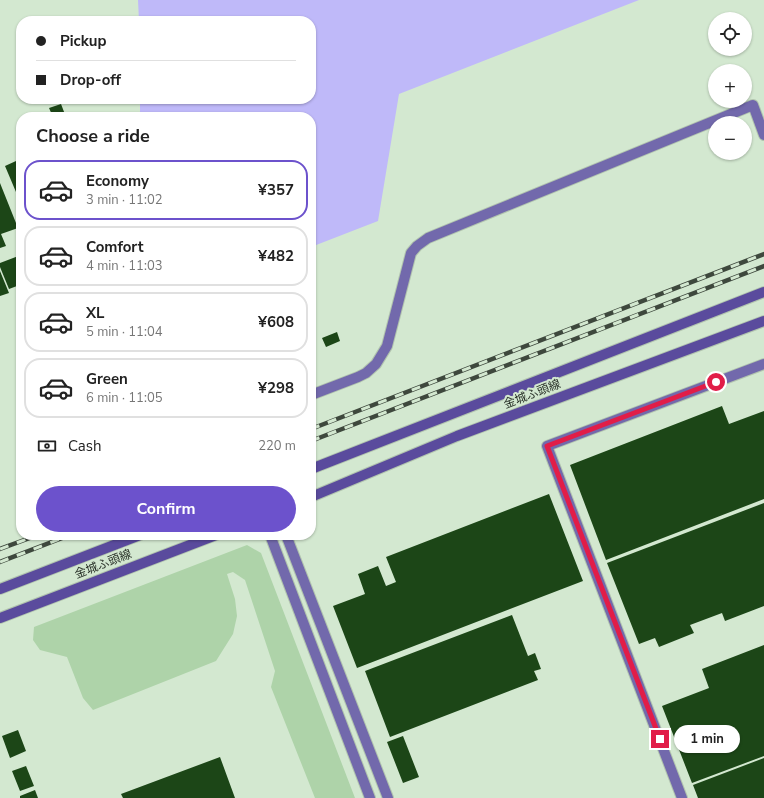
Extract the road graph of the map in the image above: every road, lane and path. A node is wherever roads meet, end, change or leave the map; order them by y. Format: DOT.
graph roads {
  1 [pos="764,135"];
  2 [pos="764,292"];
  3 [pos="764,321"];
  4 [pos="764,364"];
  5 [pos="316,394"];
  6 [pos="316,467"];
  7 [pos="316,495"];
  8 [pos="127,540"];
  9 [pos="203,540"];
  10 [pos="272,540"];
  11 [pos="288,540"];
  12 [pos="0,589"];
  13 [pos="0,618"];
  14 [pos="370,798"];
  15 [pos="388,798"];
  16 [pos="682,798"];
  1 -- 5 [label="street"];
  2 -- 6 [label="main road, 金城ふ頭線"];
  3 -- 7 [label="main road, 金城ふ頭線"];
  4 -- 16 [label="street"];
  8 -- 12 [label="main road, 金城ふ頭線"];
  9 -- 13 [label="main road, 金城ふ頭線"];
  10 -- 14 [label="street"];
  11 -- 15 [label="street"];
}
